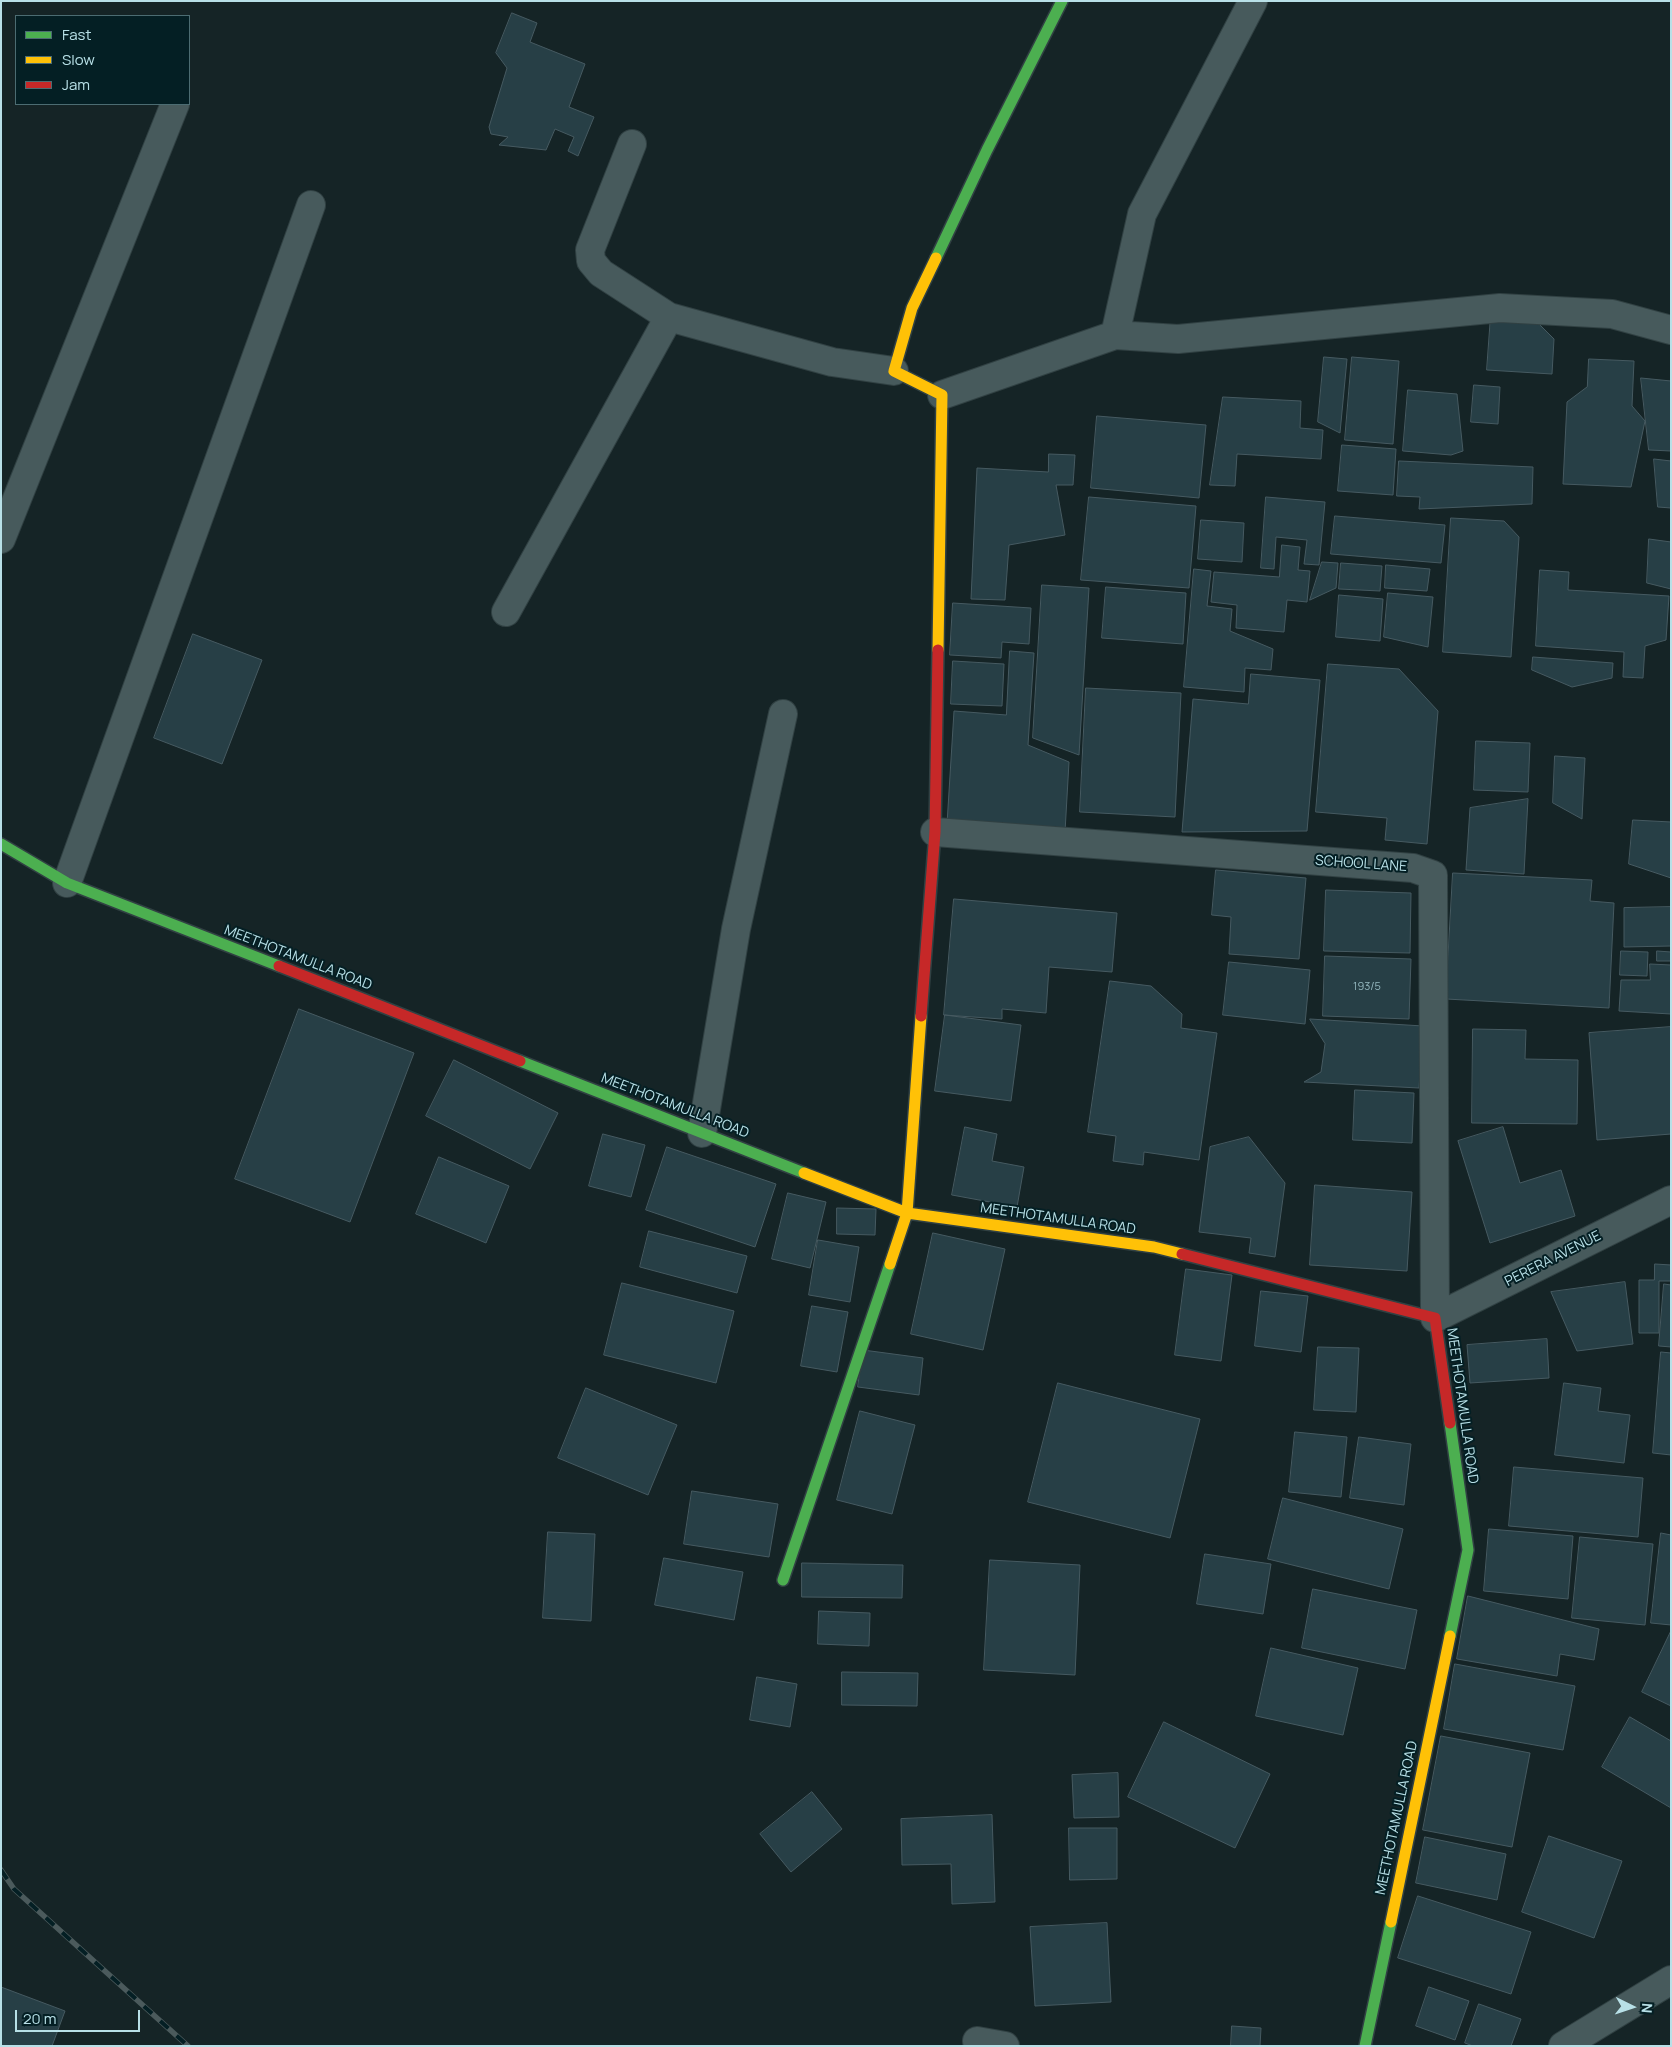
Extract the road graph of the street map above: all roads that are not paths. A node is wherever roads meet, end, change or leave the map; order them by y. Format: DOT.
graph roads {
  1 [pos="1062,1"];
  2 [pos="1253,1"];
  3 [pos="175,105"];
  4 [pos="632,144"];
  5 [pos="311,205"];
  6 [pos="669,317"];
  7 [pos="1671,330"];
  8 [pos="1115,335"];
  9 [pos="894,371"];
  10 [pos="942,395"];
  11 [pos="1,539"];
  12 [pos="506,612"];
  13 [pos="783,714"];
  14 [pos="935,832"];
  15 [pos="1,844"];
  16 [pos="67,884"];
  17 [pos="702,1133"];
  18 [pos="1671,1200"];
  19 [pos="907,1213"];
  20 [pos="1435,1318"];
  21 [pos="783,1580"];
  22 [pos="1671,1980"];
  23 [pos="976,2041"];
  24 [pos="1005,2046"];
  25 [pos="1365,2046"];
  26 [pos="1562,2046"];
  1 -- 9 [label="street"];
  2 -- 8 [label="street"];
  3 -- 11 [label="street"];
  4 -- 6 [label="street"];
  5 -- 16 [label="street"];
  6 -- 9 [label="street"];
  6 -- 12 [label="street"];
  7 -- 8 [label="street"];
  8 -- 10 [label="street"];
  9 -- 10 [label="street"];
  10 -- 14 [label="street"];
  13 -- 17 [label="street"];
  14 -- 19 [label="street"];
  14 -- 20 [label="street, SCHOOL LANE"];
  15 -- 16 [label="street, MEETHOTAMULLA ROAD"];
  16 -- 17 [label="street, MEETHOTAMULLA ROAD"];
  17 -- 19 [label="street, MEETHOTAMULLA ROAD"];
  18 -- 20 [label="street, PERERA AVENUE"];
  19 -- 20 [label="street, MEETHOTAMULLA ROAD"];
  19 -- 21 [label="street"];
  20 -- 25 [label="street, MEETHOTAMULLA ROAD"];
  22 -- 26 [label="street"];
  23 -- 24 [label="street"];
}
